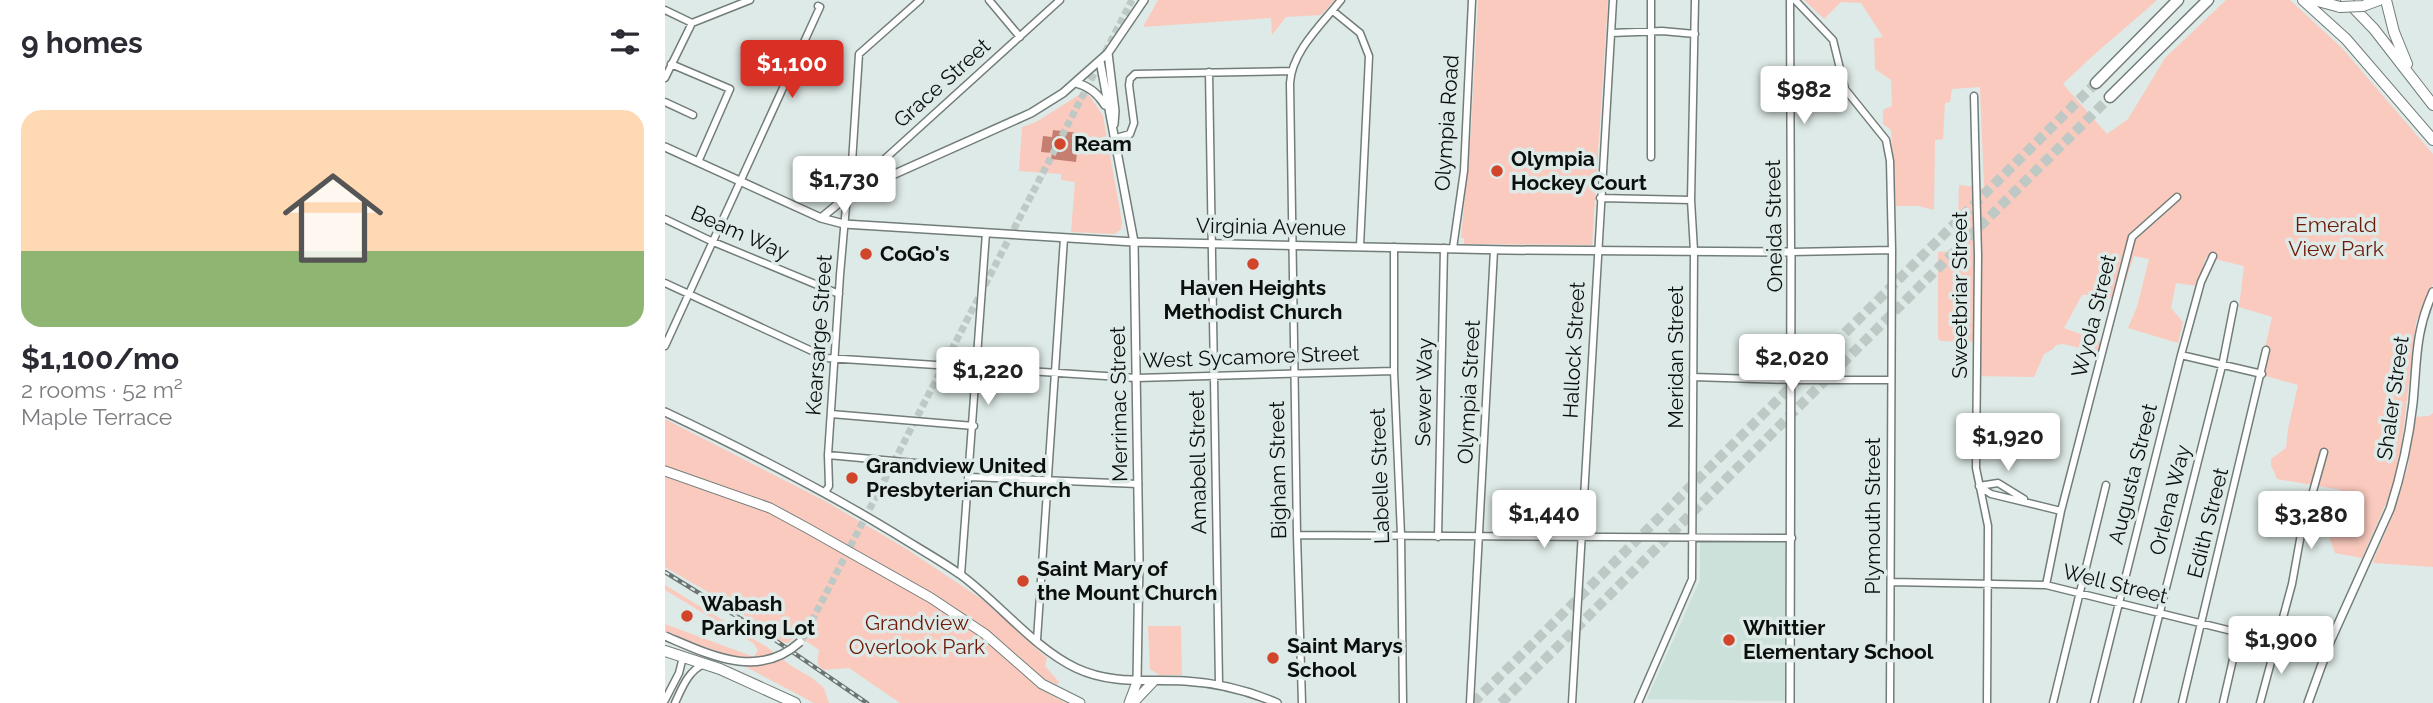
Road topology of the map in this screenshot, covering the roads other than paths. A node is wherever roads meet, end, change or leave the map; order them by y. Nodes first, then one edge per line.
1 (750, 0) edge
2 (920, 0) edge
3 (989, 0) edge
4 (1060, 0) edge
5 (1144, 0) edge
6 (1341, 0) edge
7 (1472, 0) edge
8 (1613, 0) edge
9 (1651, 0) edge
10 (1695, 0) edge
11 (1790, 0) edge
12 (1795, 0) edge
13 (2178, 0) edge
14 (2207, 0) edge
15 (2304, 0) edge
16 (2314, 0) edge
17 (2379, 0) edge
18 (2385, 0) edge
19 (2343, 3) edge
20 (819, 7) dead end
21 (665, 10) edge
22 (1333, 11) junction
23 (692, 23) junction
24 (1651, 31) junction
25 (1611, 33) junction
26 (1695, 34) junction
27 (1020, 37) junction
28 (1108, 52) junction
29 (1100, 61) junction
30 (671, 64) junction
31 (1292, 71) junction
32 (1209, 72) junction
33 (665, 78) edge
34 (1076, 83) junction
35 (2096, 83) tunnel mouth
36 (2416, 83) junction
37 (1975, 96) dead end
38 (2110, 97) tunnel mouth
39 (665, 102) edge
40 (2433, 105) edge
41 (1108, 108) junction
42 (693, 115) dead end
43 (1114, 128) junction
44 (1116, 138) junction
45 (2433, 140) edge
46 (665, 147) edge
47 (1651, 157) dead end
48 (698, 162) junction
49 (740, 181) junction
50 (850, 194) junction
51 (2177, 197) dead end
52 (1600, 198) junction
53 (1691, 200) junction
54 (821, 218) junction
55 (665, 219) edge
56 (845, 224) junction
57 (986, 233) junction
58 (1063, 238) junction
59 (711, 241) junction
60 (1134, 242) junction
61 (1213, 244) junction
62 (1293, 246) junction
63 (1360, 246) junction
64 (1394, 247) junction
65 (1449, 248) junction
66 (1494, 250) junction
67 (1892, 250) junction
68 (1597, 251) junction
69 (1694, 251) junction
70 (1791, 252) junction
71 (2213, 256) dead end
72 (665, 283) edge
73 (2433, 292) edge
74 (688, 293) junction
75 (839, 294) junction
76 (2234, 305) dead end
77 (665, 346) edge
78 (2266, 350) dead end
79 (2181, 355) junction
80 (835, 359) junction
81 (2222, 366) junction
82 (977, 369) junction
83 (1394, 371) junction
84 (1054, 373) junction
85 (1294, 373) junction
86 (1215, 374) junction
87 (2262, 374) junction
88 (1693, 377) junction
89 (1136, 378) junction
90 (1792, 380) junction
91 (1891, 380) junction
92 (665, 412) edge
93 (831, 414) junction
94 (974, 426) junction
95 (2324, 452) dead end
96 (828, 455) junction
97 (970, 468) junction
98 (665, 471) edge
99 (969, 477) junction
100 (1048, 481) junction
101 (1138, 484) junction
102 (2106, 485) dead end
103 (1979, 486) junction
104 (825, 492) junction
105 (2030, 502) junction
106 (2061, 510) junction
107 (1297, 536) junction
108 (1401, 536) junction
109 (1581, 536) junction
110 (1438, 537) junction
111 (1480, 537) junction
112 (1692, 538) junction
113 (1792, 538) junction
114 (961, 575) junction
115 (1891, 582) junction
116 (1988, 584) junction
117 (2046, 585) junction
118 (2080, 593) junction
119 (2119, 603) junction
120 (2160, 612) junction
121 (2202, 623) junction
122 (2239, 633) junction
123 (665, 636) edge
124 (1037, 640) junction
125 (801, 641) tunnel mouth
126 (2275, 643) junction
127 (665, 651) edge
128 (2325, 654) junction
129 (683, 657) junction
130 (704, 664) junction
131 (1137, 682) junction
132 (1153, 682) junction
133 (1219, 684) junction
134 (666, 698) edge
135 (676, 701) edge
136 (795, 703) edge
137 (1080, 703) edge
138 (1131, 703) edge
139 (1277, 703) edge
140 (1302, 703) edge
141 (1403, 703) edge
142 (1470, 703) edge
143 (1572, 703) edge
144 (1638, 703) edge
145 (1790, 703) edge
146 (1889, 703) edge
147 (1987, 703) edge
148 (2053, 703) edge
149 (2094, 703) edge
150 (2137, 703) edge
151 (2182, 703) edge
152 (2223, 703) edge
153 (2260, 703) edge
154 (2308, 703) edge

1 - 23 street
2 - 50 street, Kearsarge Street
3 - 27 street
4 - 27 street, Grace Street
5 - 28 street
6 - 22 street, Bigham Street
7 - 65 street, Olympia Road
8 - 25 street, Hallock Street
9 - 24 street
10 - 26 street, Meridan Street
11 - 70 street, Oneida Street
12 - 67 street, Plymouth Street
13 - 35 highway
14 - 38 highway
15 - 45 main road
16 - 19 main road
17 - 19 main road, bridge
18 - 36 main road
19 - 36 main road
20 - 49 street
21 - 23 street
22 - 31 street, Bigham Street
22 - 63 street
23 - 30 street
24 - 25 street
24 - 26 street
24 - 47 street
25 - 52 street, Hallock Street
26 - 53 street, Meridan Street
27 - 50 street, Grace Street
28 - 29 street
28 - 43 street, Merrimac Street
29 - 34 street
29 - 41 street, Merrimac Street
30 - 33 street
30 - 48 street
31 - 32 street
31 - 62 street, Bigham Street
32 - 44 street
32 - 61 street, Amabell Street
34 - 41 street
34 - 50 street
36 - 40 main road
37 - 103 street, Sweetbriar Street
39 - 42 street
41 - 43 street, Merrimac Street
43 - 44 street, Merrimac Street
44 - 60 street, Merrimac Street
46 - 48 street, Virginia Avenue
48 - 49 street, Virginia Avenue
49 - 54 street, Virginia Avenue
49 - 59 street
50 - 54 street
50 - 56 street, Kearsarge Street
51 - 106 street, Wyola Street
52 - 53 street
52 - 68 street, Hallock Street
53 - 69 street, Meridan Street
54 - 56 street, Virginia Avenue
55 - 59 street, Beam Way
56 - 57 street, Virginia Avenue
56 - 75 street, Kearsarge Street
57 - 58 street, Virginia Avenue
57 - 82 street
58 - 60 street, Virginia Avenue
58 - 84 street
59 - 74 street
59 - 75 street, Beam Way
60 - 61 street, Virginia Avenue
60 - 89 street, Merrimac Street
61 - 62 street, Virginia Avenue
61 - 86 street, Amabell Street
62 - 63 street, Virginia Avenue
62 - 85 street, Bigham Street
63 - 64 street, Virginia Avenue
64 - 65 street, Virginia Avenue
64 - 83 street, Labelle Street
65 - 66 street, Virginia Avenue
65 - 110 street, Sewer Way
66 - 68 street, Virginia Avenue
66 - 111 street, Olympia Street
67 - 70 street, Virginia Avenue
67 - 91 street, Plymouth Street
68 - 69 street, Virginia Avenue
68 - 109 street, Hallock Street
69 - 70 street, Virginia Avenue
69 - 88 street, Meridan Street
70 - 90 street, Oneida Street
71 - 79 street, Augusta Street
72 - 74 street, West Sycamore Street
73 - 128 street, Shaler Street
74 - 77 street
74 - 80 street, West Sycamore Street
75 - 80 street, Kearsarge Street
76 - 81 street, Orlena Way
78 - 87 street, Edith Street
79 - 81 street
79 - 119 street, Augusta Street
80 - 82 street, West Sycamore Street
80 - 93 street, Kearsarge Street
81 - 87 street
81 - 120 street, Orlena Way
82 - 84 street, West Sycamore Street
82 - 94 street
83 - 85 street, West Sycamore Street
83 - 108 street, Labelle Street
84 - 89 street, West Sycamore Street
84 - 100 street
85 - 86 street, West Sycamore Street
85 - 107 street, Bigham Street
86 - 89 street, West Sycamore Street
86 - 133 street, Amabell Street
87 - 121 street, Edith Street
88 - 90 street
88 - 112 street, Meridan Street
89 - 101 street, Merrimac Street
90 - 91 street
90 - 113 street, Oneida Street
91 - 115 street, Plymouth Street
92 - 104 street
93 - 94 street
93 - 96 street, Kearsarge Street
94 - 97 street
95 - 126 street
96 - 97 street
96 - 104 street, Kearsarge Street
97 - 99 street
98 - 137 main road
99 - 100 street
99 - 114 street
100 - 101 street
100 - 124 street
101 - 131 street, Merrimac Street
102 - 118 street
103 - 105 street
103 - 105 street
103 - 116 street, Sweetbriar Street
104 - 114 street
105 - 106 street
106 - 117 street, Wyola Street
107 - 108 street
107 - 140 street, Bigham Street
108 - 110 street
108 - 141 street, Labelle Street
109 - 111 street
109 - 112 street
109 - 143 street, Hallock Street
110 - 111 street
111 - 142 street, Olympia Street
112 - 113 street
112 - 144 street, Meridan Street
113 - 145 street, Oneida Street
114 - 124 street
115 - 116 street, Well Street
115 - 146 street, Plymouth Street
116 - 117 street, Well Street
116 - 147 street, Sweetbriar Street
117 - 118 street, Well Street
118 - 119 street, Well Street
118 - 148 street
119 - 120 street, Well Street
119 - 149 street, Augusta Street
120 - 121 street, Well Street
120 - 150 street, Orlena Way
121 - 122 street, Well Street
121 - 151 street, Edith Street
122 - 126 street, Well Street
122 - 152 street
123 - 125 street, bridge
124 - 131 street
126 - 128 street, Well Street
126 - 153 street
127 - 129 main road
128 - 154 street, Shaler Street
129 - 130 main road
129 - 134 street
130 - 135 street
130 - 136 main road
131 - 132 street
131 - 138 main road
132 - 133 street
132 - 138 main road
133 - 139 street
134 - 135 street

